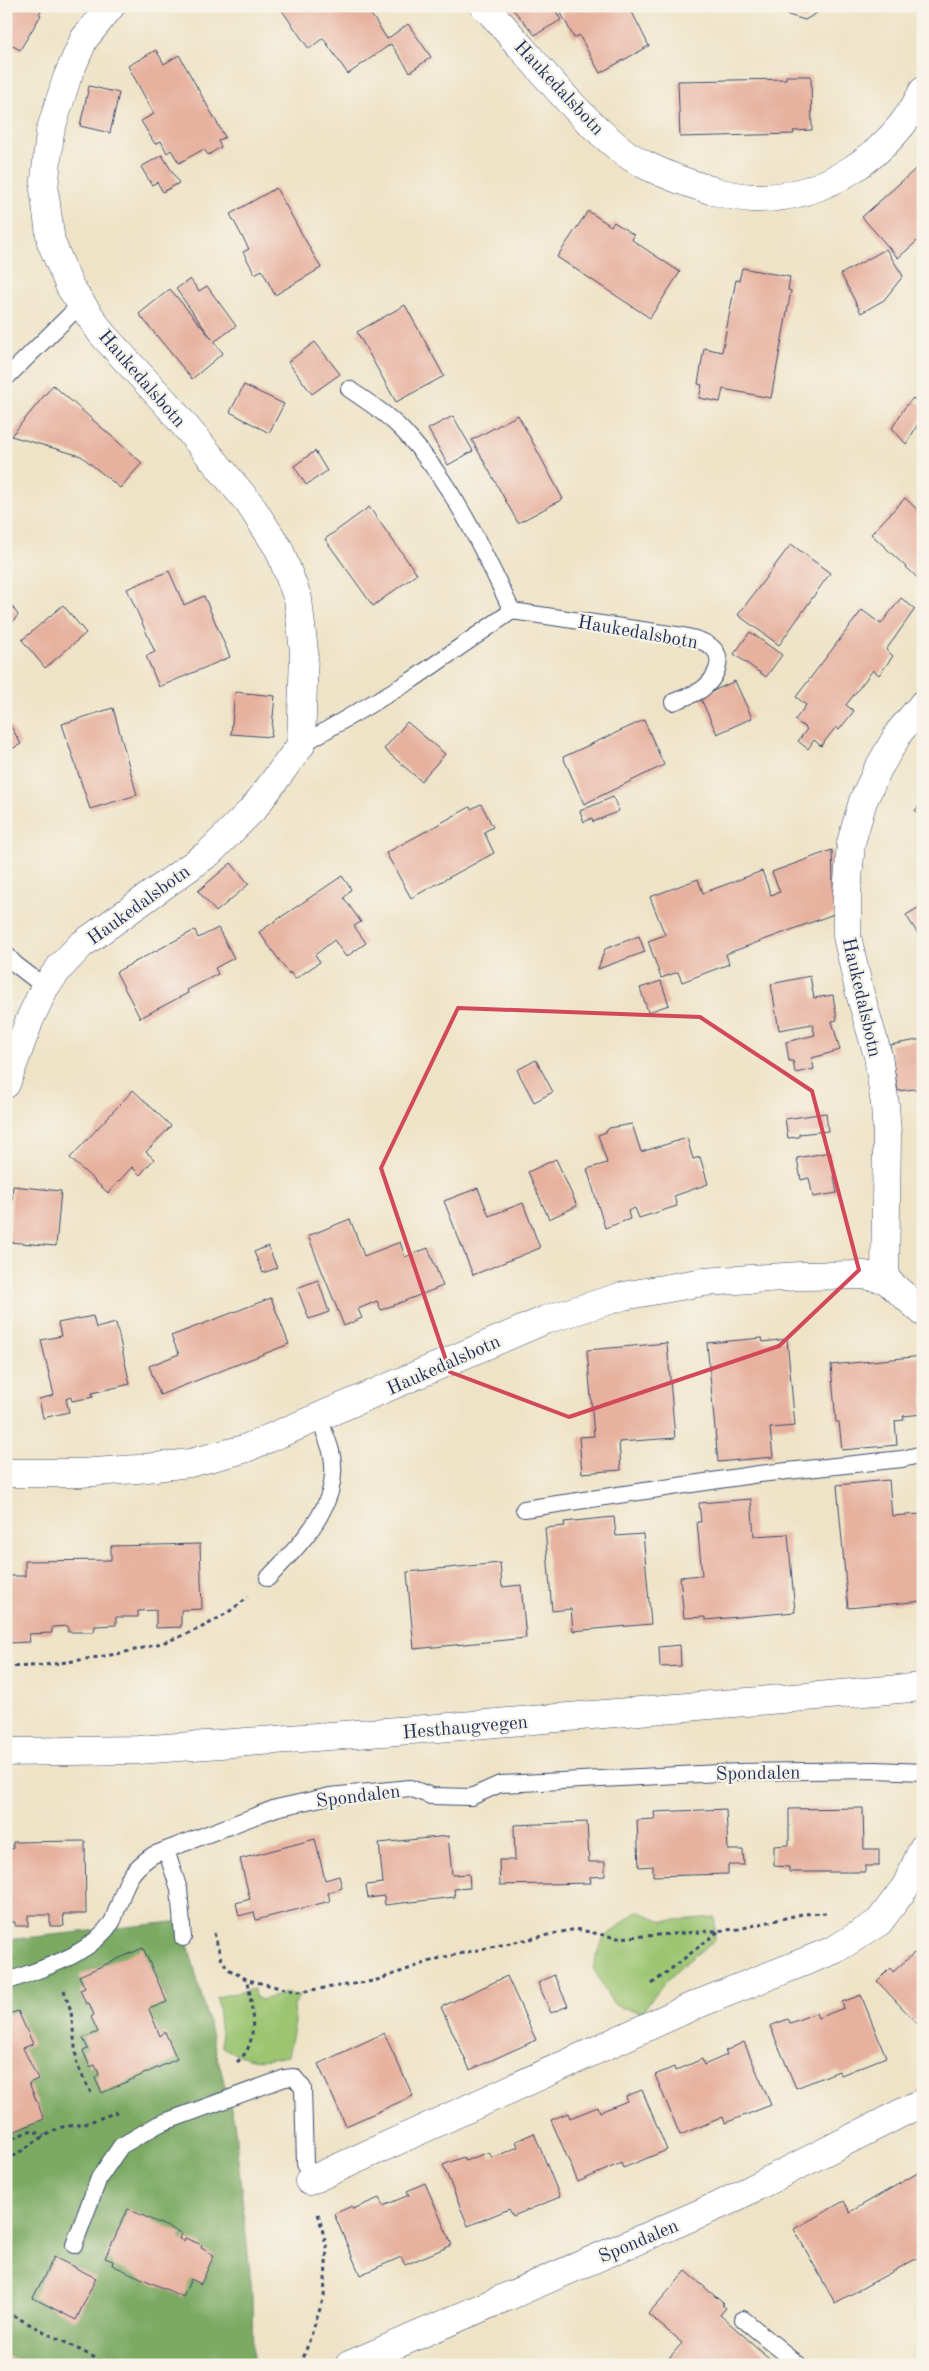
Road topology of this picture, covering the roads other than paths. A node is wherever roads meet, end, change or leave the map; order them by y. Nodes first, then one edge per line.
1 (111, 6) edge
2 (484, 6) edge
3 (923, 91) edge
4 (81, 304) junction
5 (6, 378) edge
6 (349, 389) dead end
7 (512, 611) junction
8 (673, 702) dead end
9 (923, 704) edge
10 (301, 744) junction
11 (6, 954) edge
12 (45, 987) junction
13 (6, 1084) edge
14 (885, 1278) junction
15 (923, 1312) edge
16 (319, 1418) junction
17 (923, 1454) edge
18 (6, 1473) edge
19 (524, 1510) dead end
20 (268, 1578) road end
21 (923, 1687) edge
22 (6, 1752) edge
23 (923, 1772) edge
24 (923, 1848) edge
25 (166, 1850) junction
26 (183, 1938) dead end
27 (6, 1982) edge
28 (923, 2102) edge
29 (309, 2181) joint
30 (74, 2244) dead end
31 (743, 2319) dead end
32 (349, 2365) edge
33 (799, 2365) edge

1 - 4 street, Haukedalsbotn
2 - 3 street, Haukedalsbotn
4 - 5 lane
4 - 10 street, Haukedalsbotn
6 - 7 lane
7 - 8 lane, Haukedalsbotn
7 - 10 lane, Haukedalsbotn
9 - 14 street, Haukedalsbotn
10 - 12 street, Haukedalsbotn
11 - 12 lane
12 - 13 street, Haukedalsbotn
14 - 15 street
14 - 16 street, Haukedalsbotn
16 - 18 street, Haukedalsbotn
16 - 20 lane
17 - 19 lane
21 - 22 street, Hesthaugvegen
23 - 25 lane, Spondalen
24 - 29 street
25 - 26 lane
25 - 27 lane, Spondalen
28 - 32 street, Spondalen
29 - 30 lane
31 - 33 lane

